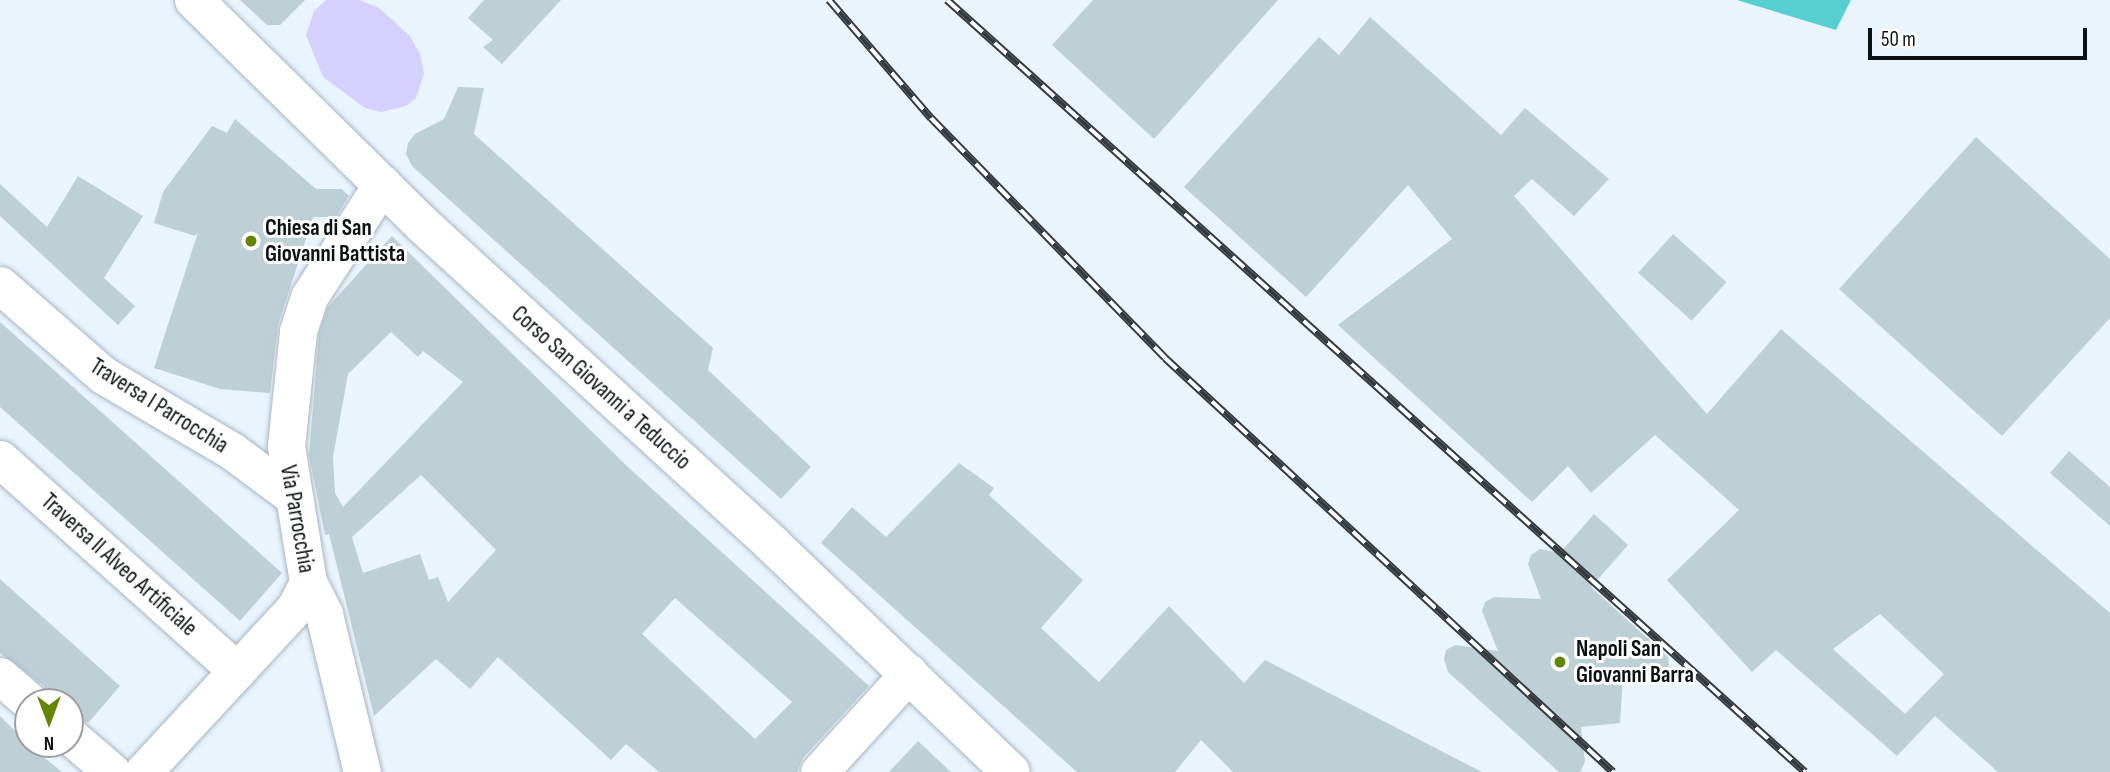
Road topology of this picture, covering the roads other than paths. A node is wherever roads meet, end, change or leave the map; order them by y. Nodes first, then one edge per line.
1 (194, 0) edge
2 (382, 184) junction
3 (0, 285) edge
4 (0, 459) edge
5 (290, 494) junction
6 (309, 582) junction
7 (237, 671) junction
8 (909, 673) junction
9 (0, 676) edge
10 (14, 688) edge
11 (84, 748) edge
12 (112, 772) edge
13 (143, 772) edge
14 (362, 772) edge
15 (819, 772) edge
16 (1012, 772) edge

1 - 2 main road, Corso San Giovanni a Teduccio
2 - 5 street, Via Parrocchia
2 - 8 main road, Corso San Giovanni a Teduccio
3 - 5 street, Traversa I Parrocchia
4 - 7 street, Traversa II Alveo Artificiale
5 - 6 street, Via Parrocchia
6 - 7 street, Via Parrocchia
6 - 14 street
7 - 13 street, Via Parrocchia
8 - 15 street
8 - 16 main road, Corso San Giovanni a Teduccio
9 - 10 street
11 - 12 street

